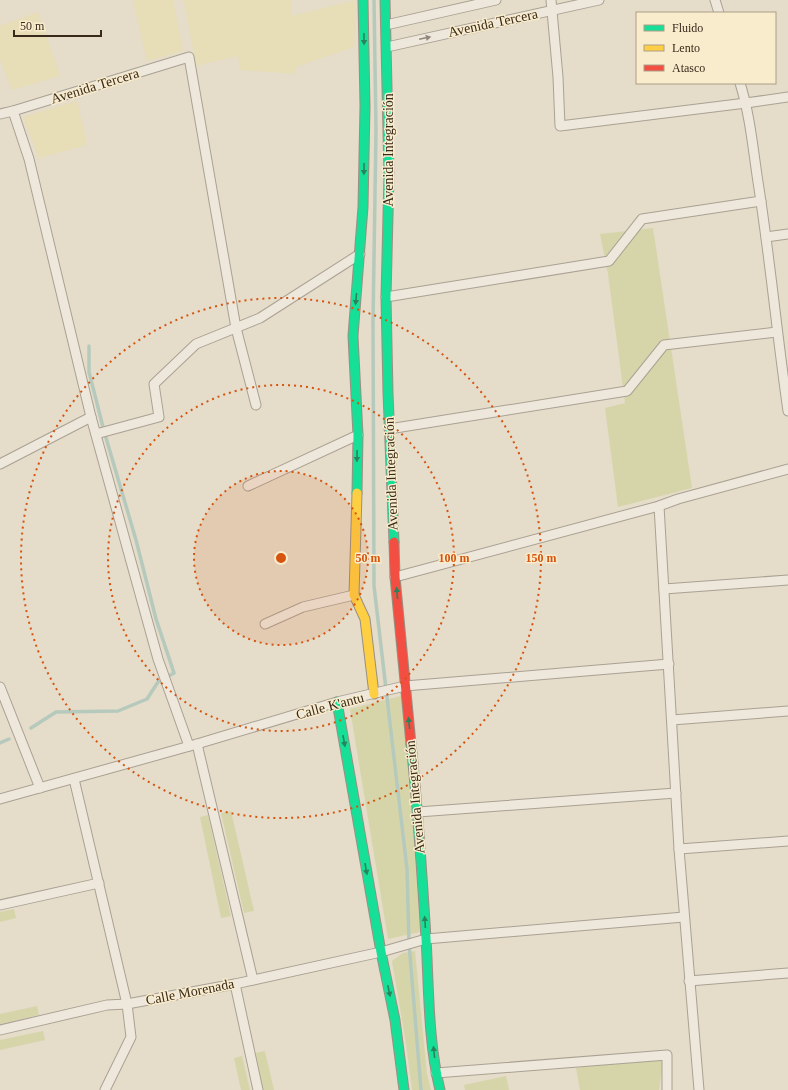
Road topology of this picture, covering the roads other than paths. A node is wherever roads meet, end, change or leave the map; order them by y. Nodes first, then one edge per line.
1 (363, 0) edge
2 (385, 0) edge
3 (496, 0) edge
4 (551, 0) edge
5 (599, 0) edge
6 (715, 0) edge
7 (552, 10) junction
8 (719, 12) edge
9 (386, 25) junction
10 (387, 47) junction
11 (740, 84) edge
12 (788, 97) edge
13 (746, 103) junction
14 (13, 111) junction
15 (0, 114) edge
16 (761, 201) junction
17 (788, 234) edge
18 (766, 237) junction
19 (360, 254) junction
20 (386, 297) junction
21 (236, 328) junction
22 (777, 332) junction
23 (256, 405) dead end
24 (788, 411) edge
25 (91, 418) junction
26 (389, 429) junction
27 (96, 434) junction
28 (358, 435) junction
29 (0, 464) edge
30 (788, 469) edge
31 (248, 486) dead end
32 (659, 506) junction
33 (395, 577) junction
34 (788, 580) edge
35 (664, 589) junction
36 (354, 595) junction
37 (265, 624) dead end
38 (669, 664) junction
39 (405, 686) junction
40 (0, 688) edge
41 (378, 693) junction
42 (338, 702) junction
43 (788, 711) edge
44 (672, 720) junction
45 (193, 745) junction
46 (74, 779) junction
47 (40, 788) junction
48 (676, 793) junction
49 (0, 799) edge
50 (418, 812) junction
51 (788, 841) edge
52 (679, 849) junction
53 (99, 883) junction
54 (0, 905) edge
55 (684, 917) junction
56 (426, 939) junction
57 (381, 952) junction
58 (788, 974) edge
59 (253, 980) junction
60 (689, 981) junction
61 (235, 984) junction
62 (127, 1004) junction
63 (0, 1030) edge
64 (436, 1073) junction
65 (105, 1090) edge
66 (258, 1090) edge
67 (404, 1090) edge
68 (440, 1090) edge
69 (667, 1090) edge
70 (699, 1090) edge

1 -> 19 street, Avenida Integración
2 - 9 street, Avenida Integración
3 - 9 street, Avenida Tercera
4 - 7 street
5 - 7 street, Avenida Tercera
6 - 8 street
10 -> 7 street, Avenida Tercera
7 - 13 street
9 - 10 street, Avenida Integración
10 - 20 street, Avenida Integración
11 - 13 street
12 - 13 street
13 - 16 street
14 - 15 street, Avenida Tercera
14 - 21 street, Avenida Tercera
14 - 25 street
16 - 18 street
16 - 20 street
17 - 18 street
18 - 22 street
19 - 21 street
19 -> 28 street, Avenida Integración
20 - 26 street, Avenida Integración
21 - 23 street
21 - 27 street
22 - 24 street
22 - 26 street
25 - 27 street
25 - 29 street
26 - 33 street, Avenida Integración
27 - 45 street
28 - 31 street
28 -> 36 street, Avenida Integración
30 - 32 street
32 - 33 street
32 - 35 street
39 -> 33 street, Avenida Integración
34 - 35 street
35 - 38 street
36 - 37 street
36 - 41 street, Avenida Integración
38 - 39 street, Calle K'antu
38 - 44 street
39 - 41 street, Calle K'antu
50 -> 39 street, Avenida Integración
40 - 47 street
41 - 42 street, Calle K'antu
42 - 45 street, Calle K'antu
42 -> 57 street
43 - 44 street
44 - 48 street
45 - 46 street, Calle K'antu
45 - 59 street
46 - 47 street, Calle K'antu
46 - 53 street
47 - 49 street, Calle K'antu
48 - 50 street
48 - 52 street
56 -> 50 street, Avenida Integración
51 - 52 street
52 - 55 street
53 - 54 street
53 - 62 street
55 - 56 street, Calle Morenada
55 - 60 street
56 - 57 street, Calle Morenada
64 -> 56 street, Avenida Integración
57 - 59 street, Calle Morenada
57 -> 67 street
58 - 60 street
59 - 61 street, Calle Morenada
60 - 70 street
61 - 62 street, Calle Morenada
61 - 66 street
62 - 63 street, Calle Morenada
62 - 65 street
64 - 68 street, Avenida Integración
64 - 69 street

